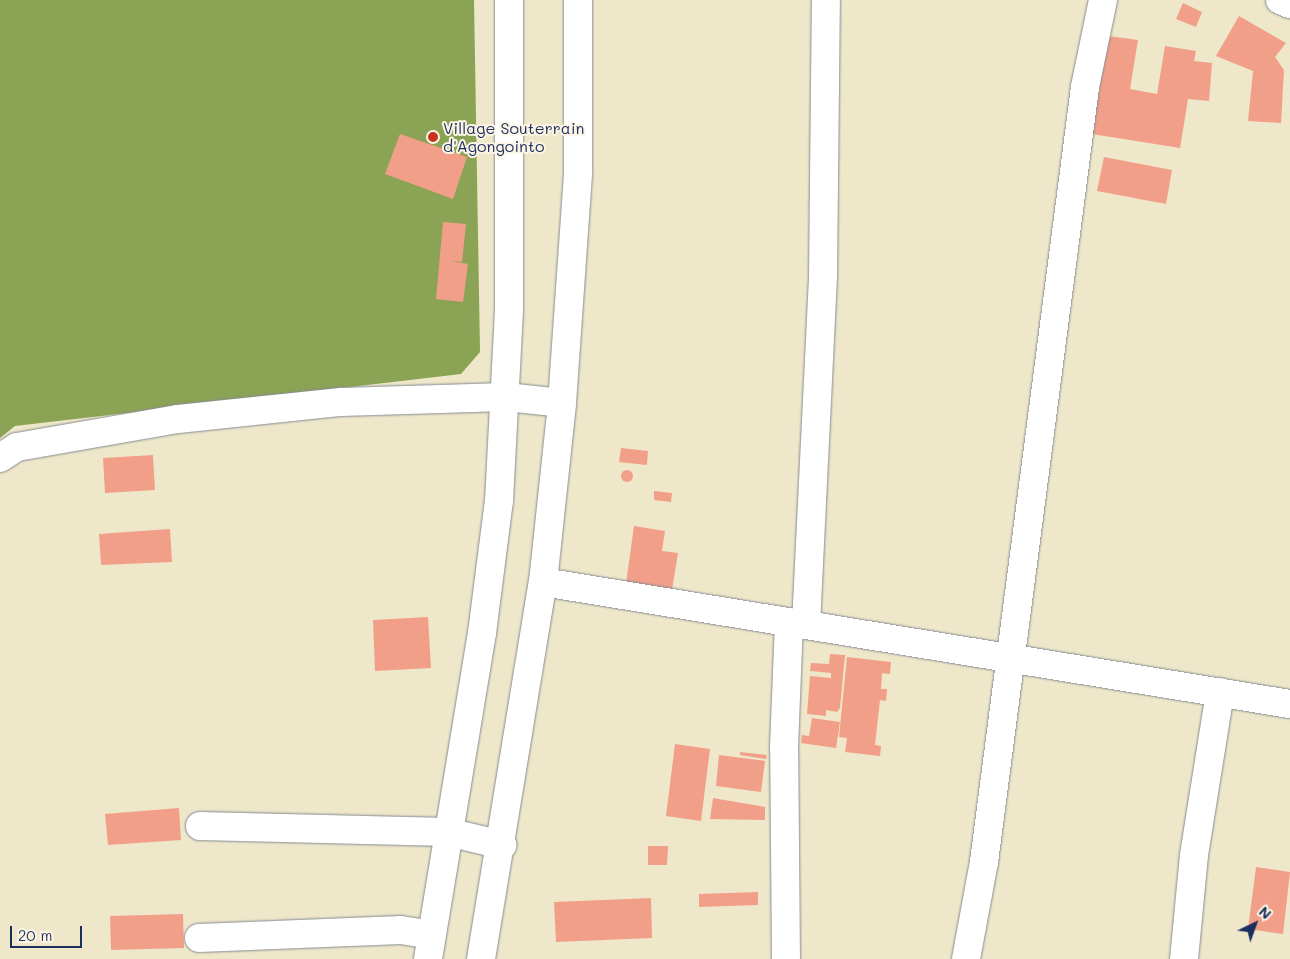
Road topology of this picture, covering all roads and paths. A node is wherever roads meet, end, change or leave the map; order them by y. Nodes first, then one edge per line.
1 (509, 0) edge
2 (578, 0) edge
3 (826, 0) edge
4 (1103, 0) edge
5 (1280, 0) edge
6 (1290, 4) edge
7 (506, 397) junction
8 (562, 403) junction
9 (0, 458) edge
10 (543, 582) junction
11 (798, 623) junction
12 (1009, 656) junction
13 (1220, 692) junction
14 (1290, 704) edge
15 (200, 826) dead end
16 (448, 832) junction
17 (502, 845) junction
18 (199, 938) dead end
19 (430, 947) edge
20 (481, 959) edge
21 (786, 959) edge
22 (966, 959) edge
23 (1184, 959) edge

1 - 7 street
2 - 8 street
3 - 11 street
4 - 12 street
5 - 6 street
7 - 8 street
7 - 9 street
7 - 16 street
8 - 10 street
10 - 11 street
10 - 17 street
11 - 12 street
11 - 21 street
12 - 13 street
12 - 22 street
13 - 14 street
13 - 23 street
15 - 16 street
16 - 17 street
16 - 19 street
17 - 20 street
18 - 19 street

